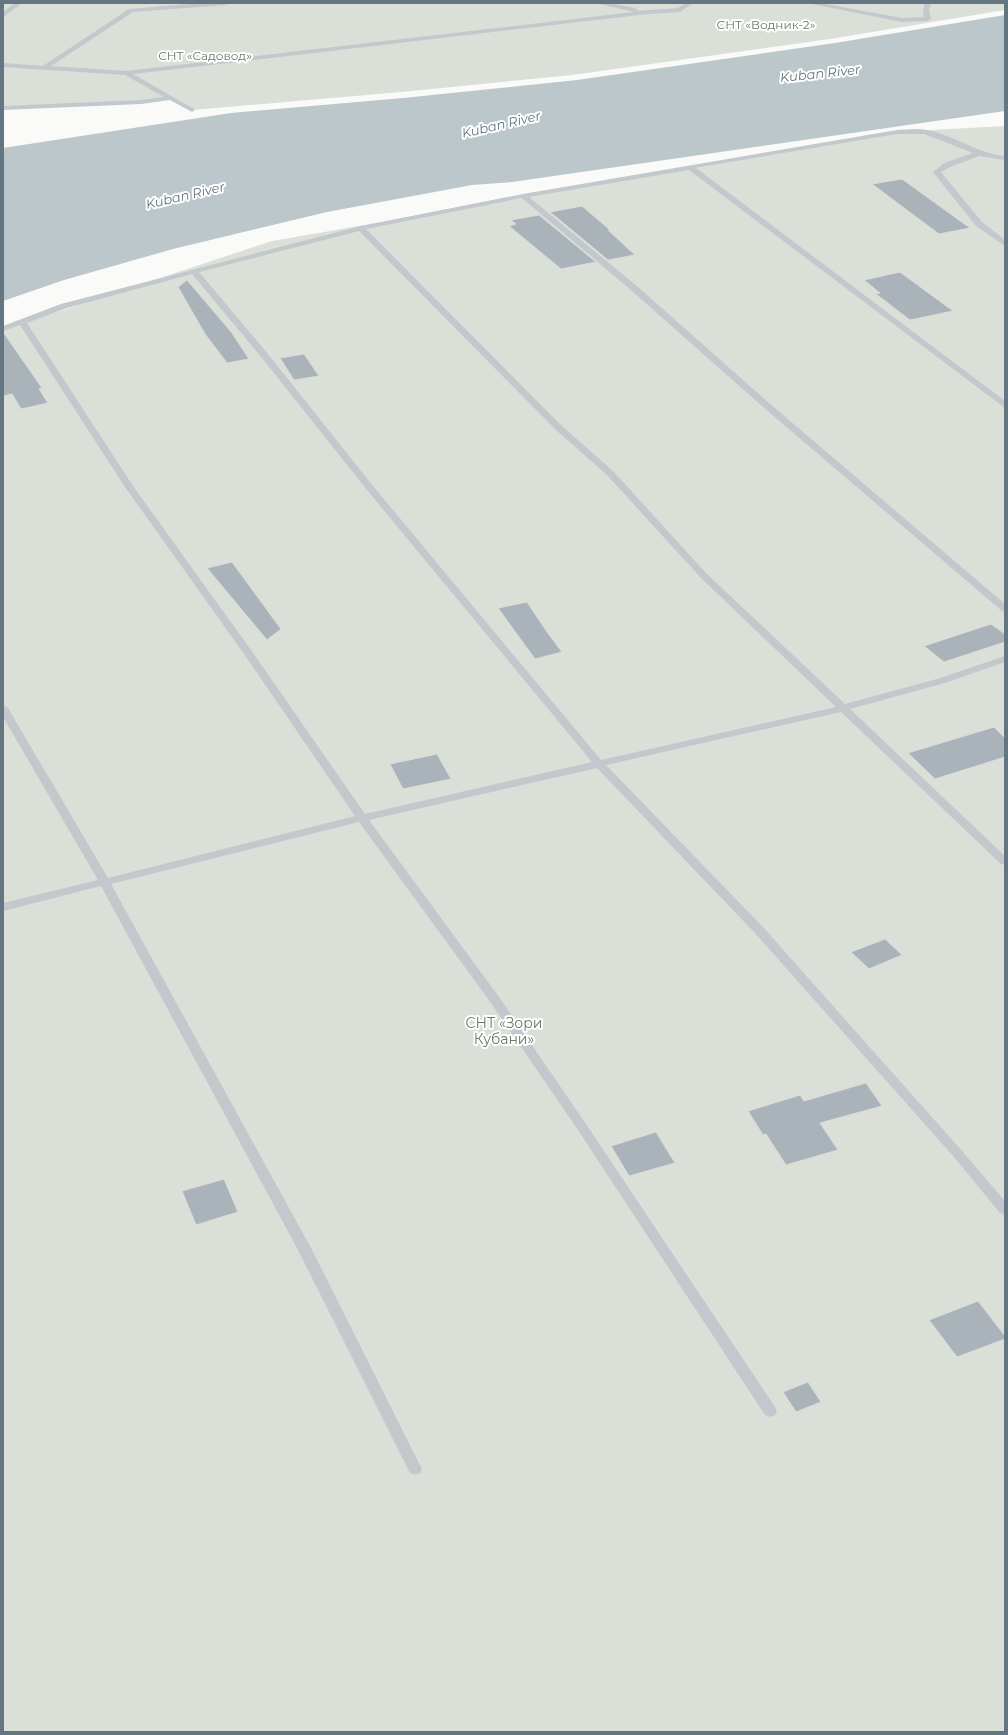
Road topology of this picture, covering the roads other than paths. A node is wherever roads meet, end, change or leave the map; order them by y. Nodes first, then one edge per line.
1 (19, 3) edge
2 (226, 3) edge
3 (599, 3) edge
4 (690, 3) edge
5 (810, 3) edge
6 (928, 3) edge
7 (648, 12) junction
8 (3, 15) edge
9 (3, 65) edge
10 (45, 67) junction
11 (126, 72) junction
12 (171, 98) junction
13 (3, 108) edge
14 (192, 110) dead end
15 (977, 154) junction
16 (1005, 158) edge
17 (690, 167) junction
18 (523, 196) junction
19 (361, 228) junction
20 (1005, 244) edge
21 (194, 271) junction
22 (22, 322) junction
23 (3, 329) edge
24 (1005, 405) edge
25 (1005, 609) edge
26 (1005, 659) edge
27 (3, 708) edge
28 (843, 708) junction
29 (598, 763) junction
30 (362, 818) junction
31 (1005, 862) edge
32 (104, 881) junction
33 (3, 907) edge
34 (1005, 1210) edge
35 (770, 1411) dead end
36 (415, 1469) dead end

1 - 8 lane
2 - 10 lane
3 - 7 lane
4 - 7 lane
5 - 6 lane
7 - 11 lane
9 - 10 lane
10 - 11 lane
11 - 12 lane
12 - 13 lane
12 - 14 lane
15 - 16 lane
15 - 17 lane
15 - 20 lane
17 - 18 lane
17 - 24 lane
18 - 19 lane
18 - 25 lane
19 - 21 lane
19 - 28 lane
21 - 22 lane
21 - 29 lane
22 - 23 lane
22 - 30 lane
26 - 28 lane
27 - 32 lane
28 - 29 lane
28 - 31 lane
29 - 30 lane
29 - 34 lane
30 - 32 lane
30 - 35 lane
32 - 33 lane
32 - 36 lane

